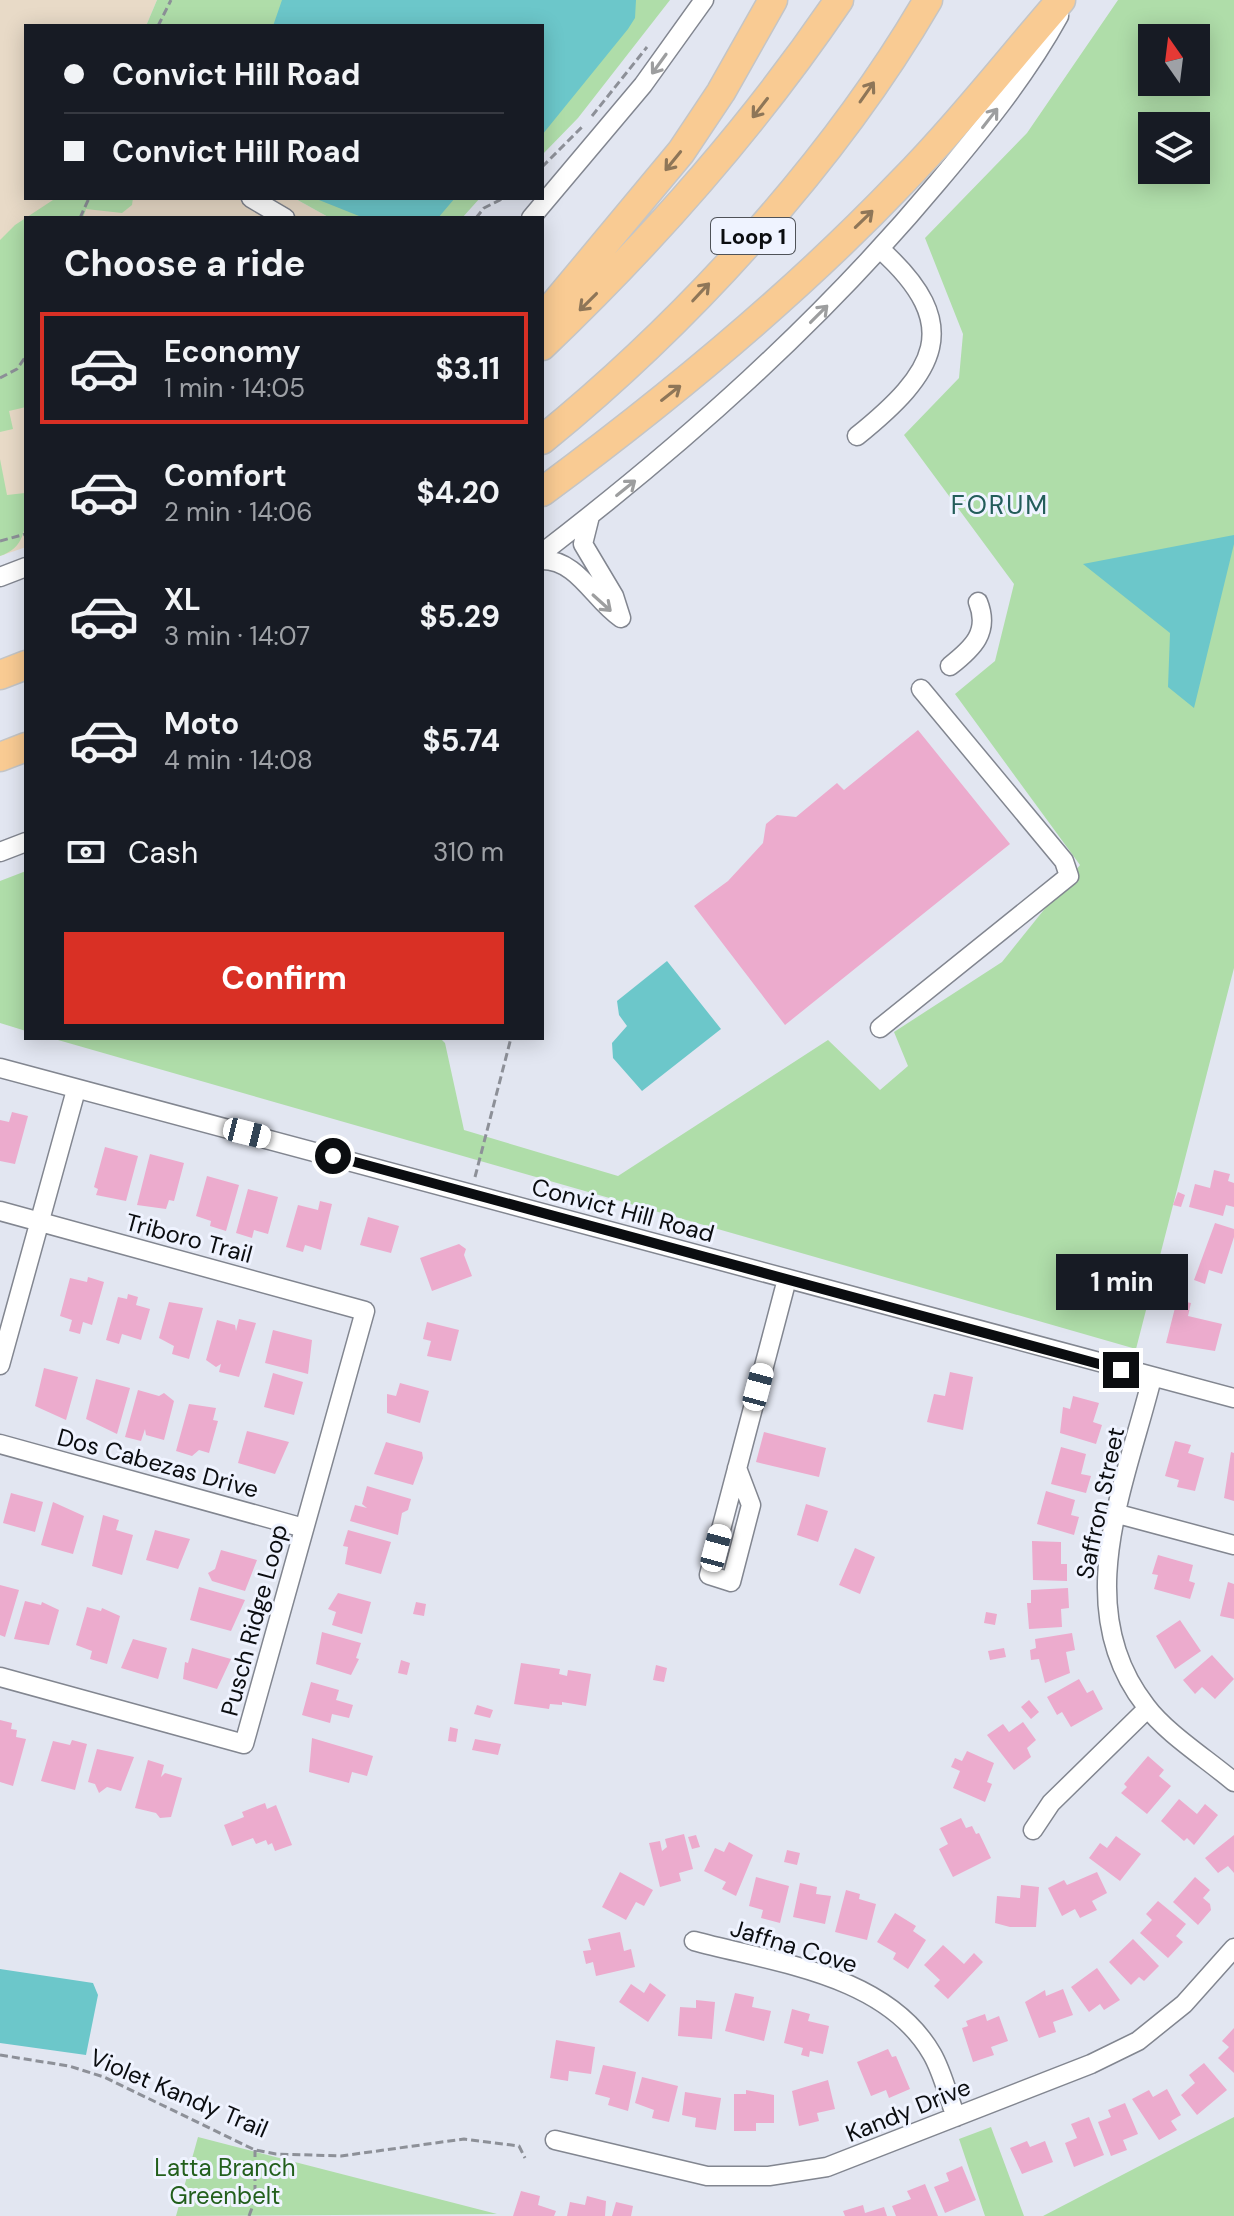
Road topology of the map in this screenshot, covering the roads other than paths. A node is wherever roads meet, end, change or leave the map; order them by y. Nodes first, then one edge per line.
1 (704, 0) edge
2 (773, 0) edge
3 (839, 0) edge
4 (928, 0) edge
5 (1061, 0) edge
6 (1068, 0) edge
7 (254, 200) edge
8 (282, 216) edge
9 (533, 216) edge
10 (880, 249) junction
11 (544, 317) edge
12 (544, 344) edge
13 (857, 436) dead end
14 (544, 438) edge
15 (544, 490) edge
16 (590, 516) junction
17 (544, 551) edge
18 (544, 560) edge
19 (24, 568) edge
20 (0, 577) edge
21 (978, 602) dead end
22 (24, 666) edge
23 (950, 666) dead end
24 (0, 675) edge
25 (921, 689) dead end
26 (24, 748) edge
27 (0, 757) edge
28 (24, 843) edge
29 (0, 852) edge
30 (880, 1028) dead end
31 (0, 1068) edge
32 (76, 1090) junction
33 (0, 1211) edge
34 (40, 1222) junction
35 (787, 1279) junction
36 (365, 1311) joint
37 (0, 1365) edge
38 (1152, 1378) junction
39 (1234, 1398) edge
40 (0, 1444) edge
41 (737, 1468) junction
42 (1118, 1514) junction
43 (304, 1528) junction
44 (1234, 1545) edge
45 (0, 1677) edge
46 (1147, 1709) junction
47 (1234, 1782) edge
48 (1033, 1830) dead end
49 (694, 1941) dead end
50 (1234, 1948) edge
51 (956, 2117) junction
52 (555, 2140) dead end

1 -> 9 street
2 -> 11 highway
3 -> 12 highway, Loop 1
14 -> 4 highway, Loop 1
15 -> 5 highway
10 -> 6 street
7 - 8 street
10 - 13 street
16 -> 10 street
16 - 17 street
18 -> 16 street
19 - 20 street
21 - 23 street
22 - 24 highway
25 - 30 street
26 - 27 highway
28 - 29 street
31 - 32 street, Convict Hill Road
32 - 34 street
32 - 35 street, Convict Hill Road
33 - 34 street, Triboro Trail
34 - 36 street, Triboro Trail
34 - 37 street
35 - 38 street, Convict Hill Road
35 - 41 street
36 - 43 street, Pusch Ridge Loop
38 - 39 street, Convict Hill Road
38 - 42 street, Saffron Street
40 - 43 street, Dos Cabezas Drive
41 - 41 street
42 - 44 street
42 - 46 street, Saffron Street
43 - 45 street, Pusch Ridge Loop
46 - 47 street, Saffron Street
46 - 48 street
49 - 51 street, Jaffna Cove
50 - 51 street, Kandy Drive
51 - 52 street, Kandy Drive

